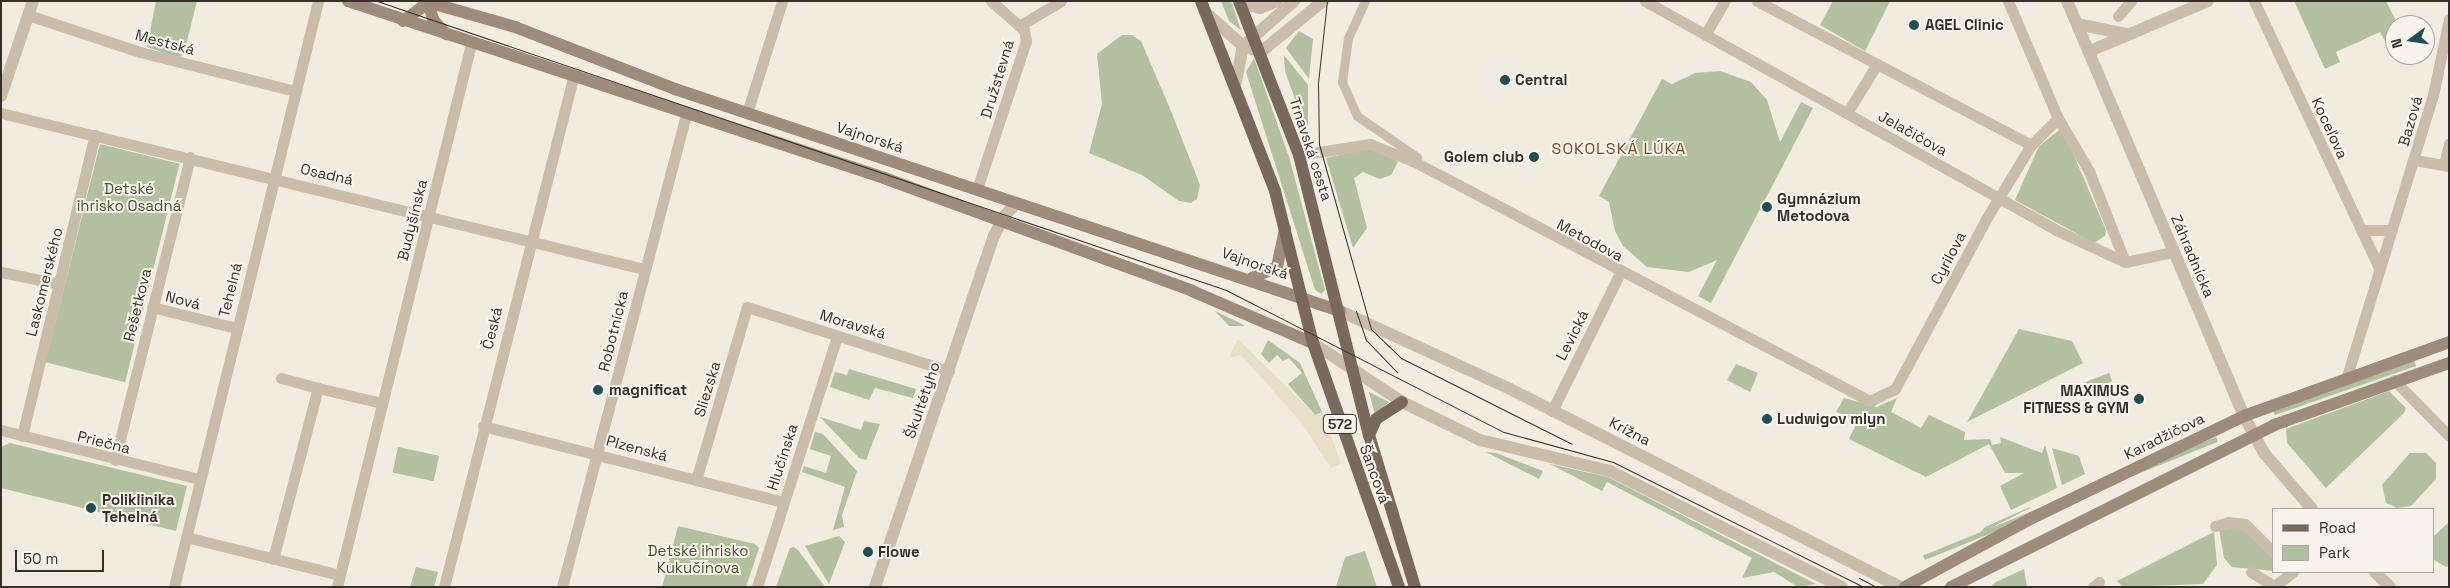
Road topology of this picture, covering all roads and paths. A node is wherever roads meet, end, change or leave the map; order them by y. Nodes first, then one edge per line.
1 (33, 1) edge
2 (318, 1) edge
3 (348, 1) edge
4 (782, 1) edge
5 (991, 1) edge
6 (1061, 1) edge
7 (1277, 1) edge
8 (1294, 1) edge
9 (1323, 1) edge
10 (1364, 1) edge
11 (1645, 1) edge
12 (1725, 1) edge
13 (1757, 1) edge
14 (2067, 1) edge
15 (2131, 1) edge
16 (2208, 1) edge
17 (2254, 1) edge
18 (427, 2) edge
19 (1239, 2) edge
20 (2006, 3) edge
21 (1202, 6) edge
22 (28, 16) junction
23 (2118, 16) dead end
24 (2449, 19) edge
25 (403, 21) junction
26 (2077, 24) junction
27 (1019, 26) junction
28 (1253, 33) junction
29 (2128, 34) junction
30 (1705, 35) junction
31 (455, 39) junction
32 (471, 44) junction
33 (1243, 46) junction
34 (2090, 51) junction
35 (1261, 52) junction
36 (1876, 64) junction
37 (573, 78) junction
38 (1236, 82) junction
39 (295, 91) junction
40 (1, 96) edge
41 (686, 112) junction
42 (747, 112) junction
43 (1, 113) edge
44 (1847, 113) junction
45 (2058, 118) junction
46 (95, 135) junction
47 (2449, 144) edge
48 (2031, 145) junction
49 (1299, 155) junction
50 (190, 157) junction
51 (1417, 157) dead end
52 (2415, 160) junction
53 (2446, 166) edge
54 (274, 176) junction
55 (977, 189) junction
56 (2000, 199) junction
57 (1017, 203) junction
58 (429, 214) junction
59 (999, 223) junction
60 (1285, 227) junction
61 (2361, 230) junction
62 (2392, 230) junction
63 (530, 240) junction
64 (2173, 252) junction
65 (2125, 262) junction
66 (2379, 268) junction
67 (644, 269) junction
68 (1, 272) edge
69 (1620, 273) junction
70 (1250, 279) junction
71 (59, 284) junction
72 (1304, 297) junction
73 (152, 307) junction
74 (747, 307) joint
75 (1340, 311) junction
76 (236, 328) junction
77 (837, 336) junction
78 (2449, 342) edge
79 (1313, 343) junction
80 (2449, 363) edge
81 (949, 371) junction
82 (1352, 371) junction
83 (2347, 376) junction
84 (281, 378) dead end
85 (2394, 380) junction
86 (318, 388) junction
87 (1860, 399) joint
88 (1402, 402) junction
89 (382, 403) junction
90 (1552, 411) junction
91 (2244, 416) junction
92 (483, 426) junction
93 (1, 430) edge
94 (2254, 434) junction
95 (1369, 435) junction
96 (22, 436) junction
97 (2449, 436) edge
98 (597, 453) junction
99 (114, 460) junction
100 (200, 479) junction
101 (696, 480) junction
102 (784, 502) junction
103 (2311, 508) edge
104 (2215, 526) dead end
105 (186, 537) junction
106 (2272, 551) edge
107 (273, 559) junction
108 (1974, 572) junction
109 (2251, 572) dead end
110 (2291, 573) edge
111 (2375, 573) edge
112 (338, 581) edge
113 (2275, 586) edge
114 (174, 587) edge
115 (444, 587) edge
116 (562, 587) edge
117 (757, 587) edge
118 (875, 587) edge
119 (1399, 587) edge
120 (1415, 587) edge
121 (1842, 587) edge
122 (1903, 587) edge
123 (1951, 587) edge
124 (1971, 587) edge
125 (2390, 587) edge

1 - 22 street
2 - 39 street, Tehelná
3 - 25 main road
4 - 42 street
5 - 27 street
6 - 27 street, Družstevná
7 - 19 street
8 - 28 street
9 - 35 street
10 - 51 street
11 - 30 street, Jelačičova
12 - 30 street
13 - 36 street
14 - 26 street, Záhradnícka
15 - 23 street
16 - 29 street
17 - 61 street, Koceľova
18 - 25 main road
18 - 31 main road
18 - 42 main road, Vajnorská
19 - 28 main road, Trnavská cesta / 572
20 - 45 street
21 - 33 street
21 - 38 main road, 572
22 - 39 street, Mestská
22 - 40 street
24 - 52 street, Bazová
25 - 31 main road
26 - 29 street
26 - 34 street, Záhradnícka
27 - 55 street, Družstevná
28 - 33 street
28 - 35 main road, Trnavská cesta / 572
29 - 34 street
30 - 44 street, Jelačičova
31 - 32 main road
32 - 37 main road
32 - 58 street, Budyšínska
33 - 35 street
33 - 38 street
34 - 64 street, Záhradnícka
35 - 49 main road, Trnavská cesta / 572
36 - 44 street
36 - 48 street
37 - 41 main road
37 - 63 street, Česká
38 - 60 main road, 572
39 - 54 street, Tehelná
41 - 59 main road
41 - 67 street, Robotnícka
42 - 55 main road, Vajnorská
43 - 46 street, Osadná
44 - 56 street, Jelačičova
45 - 48 street, Cyrilova
45 - 65 street
46 - 50 street, Osadná
46 - 71 street, Laskomerského
47 - 53 street
48 - 56 street, Cyrilova
49 - 69 street, Metodova
49 - 75 main road, Trnavská cesta / 572
50 - 54 street, Osadná
50 - 73 street, Rešetkova
52 - 53 street
52 - 62 street, Bazová
54 - 58 street, Osadná
54 - 76 street, Tehelná
55 - 57 main road, Vajnorská
56 - 65 street, Jelačičova
56 - 87 street, Cyrilova
57 - 59 street
57 - 70 main road, Vajnorská
58 - 63 street, Osadná
58 - 89 street, Budyšínska
59 - 79 main road
59 - 81 street, Škultétyho
60 - 70 main road
60 - 72 main road, 572
61 - 62 street
61 - 66 street, Koceľova
62 - 66 street, Bazová
63 - 67 street, Osadná
63 - 92 street, Česká
64 - 65 street
64 - 91 street, Záhradnícka
66 - 83 street, Bazová
67 - 98 street, Robotnícka
68 - 71 street
69 - 87 street, Metodova
69 - 90 street, Levická
70 - 72 main road, Vajnorská
71 - 96 street, Laskomerského
72 - 75 main road, Vajnorská
72 - 79 main road, 572
73 - 76 street, Nová
73 - 99 street, Rešetkova
74 - 77 street, Moravská
74 - 101 street, Sliezska
75 - 82 main road, 572
75 - 90 street, Krížna
76 - 100 street, Tehelná
77 - 81 street, Moravská
77 - 102 street, Hlučínska
78 - 83 main road, Karadžičova
79 - 82 street
79 - 119 main road, Šancová / 572
80 - 85 main road
81 - 118 street, Škultétyho
82 - 88 street
82 - 95 main road, Šancová / 572
83 - 91 main road, Karadžičova
84 - 86 street
85 - 94 main road
85 - 97 street
86 - 89 street
86 - 107 street
88 - 95 main road
88 - 121 street
89 - 112 street, Budyšínska
90 - 122 street, Krížna
91 - 94 street, Záhradnícka
91 - 122 main road, Karadžičova
92 - 98 street, Plzenská
92 - 115 street, Česká
93 - 96 street, Priečna
94 - 103 street, Záhradnícka
94 - 108 main road
95 - 120 main road, Šancová / 572
96 - 99 street, Priečna
98 - 101 street, Plzenská
98 - 116 street, Robotnícka
99 - 100 street, Priečna
100 - 105 street, Tehelná
101 - 102 street, Plzenská
102 - 117 street, Hlučínska
104 - 106 street
105 - 107 street, Budyšínska
105 - 114 street, Tehelná
107 - 112 street, Budyšínska
108 - 123 main road
108 - 124 street
109 - 113 street
110 - 113 street
111 - 125 street

